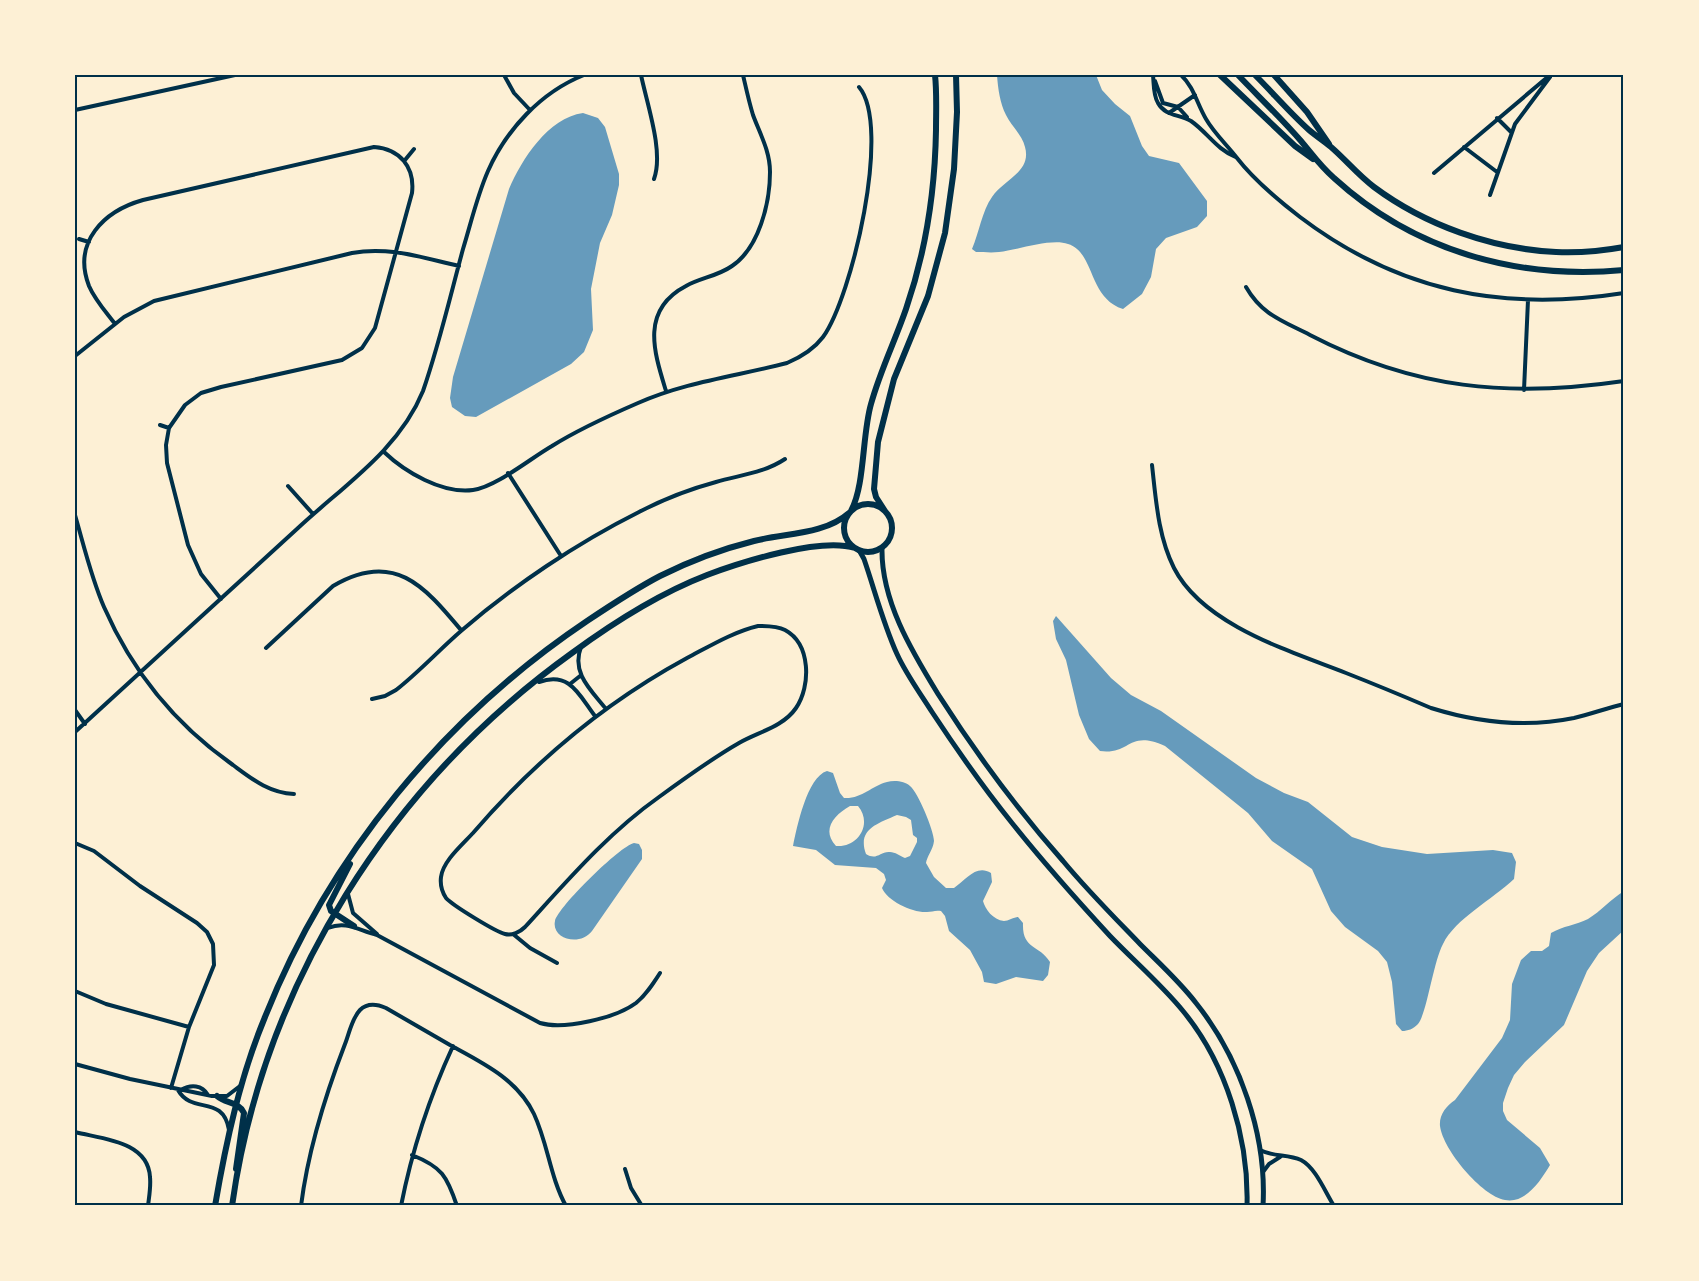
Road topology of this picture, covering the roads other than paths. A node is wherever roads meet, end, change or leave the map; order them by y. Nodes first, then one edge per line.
1 (235, 75) edge
2 (504, 75) edge
3 (584, 75) edge
4 (641, 75) edge
5 (743, 75) edge
6 (935, 75) edge
7 (956, 75) edge
8 (1182, 75) edge
9 (1220, 75) edge
10 (1238, 75) edge
11 (1255, 75) edge
12 (1274, 75) edge
13 (1551, 75) edge
14 (1153, 76) edge
15 (859, 87) dead end
16 (1195, 95) junction
17 (1178, 107) junction
18 (75, 110) edge
19 (531, 110) junction
20 (1169, 114) junction
21 (1497, 118) junction
22 (1189, 120) junction
23 (1511, 132) junction
24 (1331, 147) junction
25 (1464, 147) junction
26 (414, 148) dead end
27 (1236, 158) junction
28 (405, 160) junction
29 (1318, 163) junction
30 (1498, 172) junction
31 (1434, 173) dead end
32 (654, 179) dead end
33 (1490, 195) dead end
34 (79, 239) dead end
35 (89, 242) junction
36 (1624, 248) edge
37 (396, 251) junction
38 (459, 266) junction
39 (1624, 270) edge
40 (1246, 287) dead end
41 (1624, 293) edge
42 (1528, 300) junction
43 (115, 324) junction
44 (75, 356) edge
45 (1624, 381) edge
46 (1524, 390) junction
47 (666, 392) junction
48 (160, 425) dead end
49 (170, 428) junction
50 (384, 452) junction
51 (785, 459) dead end
52 (1152, 465) dead end
53 (508, 474) junction
54 (288, 486) dead end
55 (885, 511) junction
56 (850, 512) junction
57 (313, 514) junction
58 (75, 515) edge
59 (882, 548) junction
60 (857, 549) junction
61 (561, 556) junction
62 (221, 599) junction
63 (461, 630) junction
64 (582, 646) junction
65 (266, 648) dead end
66 (142, 672) junction
67 (580, 676) junction
68 (570, 684) junction
69 (528, 686) junction
70 (372, 699) dead end
71 (1624, 704) edge
72 (606, 709) junction
73 (75, 710) edge
74 (595, 717) junction
75 (85, 723) junction
76 (75, 732) edge
77 (294, 794) dead end
78 (75, 843) edge
79 (357, 847) junction
80 (348, 892) junction
81 (334, 914) junction
82 (354, 926) junction
83 (325, 930) junction
84 (513, 934) junction
85 (377, 935) junction
86 (557, 963) dead end
87 (660, 973) dead end
88 (75, 991) edge
89 (189, 1027) junction
90 (453, 1046) junction
91 (75, 1064) edge
92 (242, 1083) junction
93 (171, 1088) junction
94 (180, 1090) junction
95 (213, 1096) junction
96 (237, 1104) junction
97 (211, 1106) junction
98 (75, 1132) edge
99 (230, 1134) junction
100 (1260, 1150) junction
101 (412, 1155) junction
102 (1283, 1156) junction
103 (625, 1169) dead end
104 (1262, 1173) junction
105 (234, 1193) junction
106 (148, 1206) edge
107 (215, 1206) edge
108 (232, 1206) edge
109 (301, 1206) edge
110 (401, 1206) edge
111 (457, 1206) edge
112 (566, 1206) edge
113 (642, 1206) edge
114 (1247, 1206) edge
115 (1263, 1206) edge
116 (1334, 1206) edge

1 - 18 street
2 - 19 street
3 - 19 street
4 - 32 street
5 - 47 street
6 - 56 main road
7 - 55 main road
8 - 16 street
9 - 29 main road
10 - 29 main road
11 - 24 main road
12 - 24 main road
13 - 21 street
13 - 23 street
14 - 17 street
14 - 20 street
15 - 47 street
16 - 17 street
16 - 27 street
17 - 20 street
17 - 22 street
19 - 38 street
20 - 22 street
21 - 23 street
21 - 25 street
22 - 27 street
23 - 30 street
24 - 36 main road
25 - 30 street
25 - 31 street
26 - 28 street
27 - 42 street
28 - 35 street
28 - 37 street
29 - 39 main road
30 - 33 street
34 - 35 street
35 - 43 street
37 - 38 street
37 - 43 street
37 - 49 street
38 - 50 street
40 - 46 street
41 - 42 street
42 - 46 street
43 - 44 street
45 - 46 street
47 - 53 street
48 - 49 street
49 - 62 street
50 - 53 street
50 - 57 street
51 - 61 street
52 - 71 street
53 - 61 street
54 - 57 street
55 - 56 main road
55 - 59 main road
56 - 60 main road
56 - 79 main road
57 - 62 street
58 - 66 street
59 - 60 main road
59 - 100 street
60 - 64 main road
60 - 114 street
61 - 63 street
62 - 66 street
63 - 65 street
63 - 70 street
64 - 67 street
64 - 69 main road
66 - 75 street
66 - 77 street
67 - 68 street
67 - 72 street
68 - 69 street
68 - 74 street
69 - 80 main road
72 - 74 street
72 - 84 street
73 - 75 street
74 - 84 street
75 - 76 street
78 - 89 street
79 - 81 main road
79 - 92 main road
80 - 81 main road
80 - 85 street
81 - 82 main road
81 - 83 main road
82 - 83 street
82 - 85 street
83 - 105 main road
84 - 86 street
85 - 87 street
88 - 89 street
89 - 93 street
90 - 101 street
90 - 109 street
90 - 112 street
91 - 93 street
92 - 95 street
92 - 96 main road
93 - 94 street
94 - 95 street
94 - 97 street
95 - 96 main road
95 - 97 street
96 - 99 main road
96 - 105 main road
97 - 99 street
98 - 106 street
99 - 107 main road
100 - 102 street
100 - 104 street
101 - 110 street
101 - 111 street
102 - 104 street
102 - 116 street
103 - 113 street
104 - 115 street
105 - 108 main road

